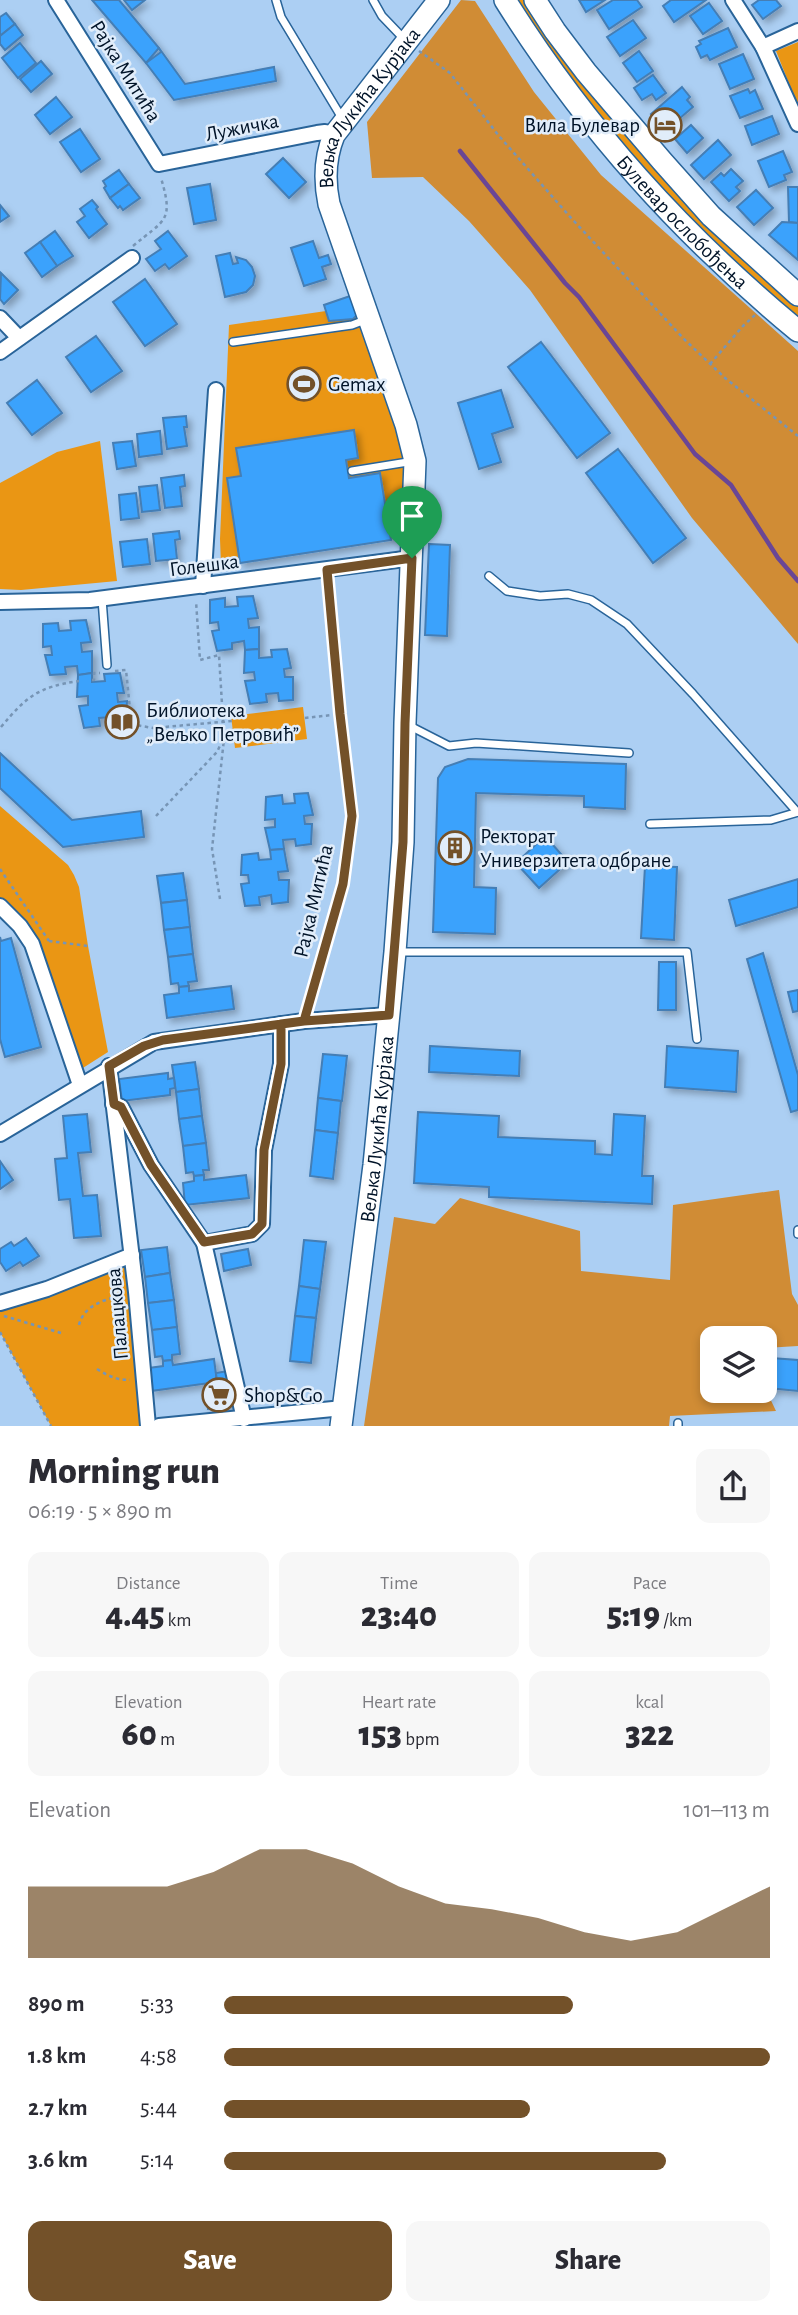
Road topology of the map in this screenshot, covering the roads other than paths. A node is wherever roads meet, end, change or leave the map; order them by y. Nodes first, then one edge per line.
1 (56, 0) edge
2 (276, 0) edge
3 (373, 0) edge
4 (439, 0) edge
5 (505, 0) edge
6 (536, 0) edge
7 (733, 0) edge
8 (798, 31) edge
9 (413, 46) junction
10 (763, 47) junction
11 (798, 124) edge
12 (339, 128) junction
13 (158, 167) joint
14 (132, 258) road end
15 (798, 295) edge
16 (0, 318) edge
17 (369, 318) junction
18 (798, 331) edge
19 (19, 338) junction
20 (233, 342) dead end
21 (0, 352) edge
22 (216, 390) dead end
23 (415, 461) junction
24 (352, 471) dead end
25 (412, 558) junction
26 (327, 570) junction
27 (489, 576) dead end
28 (198, 587) junction
29 (102, 598) junction
30 (0, 602) edge
31 (107, 665) road end
32 (340, 714) road end
33 (405, 723) junction
34 (345, 747) road end
35 (629, 753) dead end
36 (797, 812) edge
37 (650, 824) dead end
38 (0, 906) edge
39 (395, 952) junction
40 (389, 1015) junction
41 (304, 1021) junction
42 (281, 1024) junction
43 (697, 1039) dead end
44 (109, 1066) junction
45 (80, 1085) junction
46 (114, 1104) junction
47 (0, 1133) edge
48 (204, 1242) junction
49 (132, 1255) junction
50 (0, 1303) edge
51 (342, 1417) edge
52 (244, 1419) junction
53 (148, 1426) edge
54 (159, 1426) edge

1 - 13 street, Рајка Митића
2 - 12 lane
3 - 9 lane
4 - 9 street, Вељка Лукића Курјака
5 - 18 street, Булевар ослобођења
6 - 15 street, Булевар ослобођења
7 - 10 street
8 - 10 street
9 - 12 street, Вељка Лукића Курјака
10 - 11 street
12 - 13 street, Лужичка
12 - 17 street, Вељка Лукића Курјака
14 - 19 street
16 - 19 street
17 - 20 lane
17 - 23 street, Вељка Лукића Курјака
19 - 21 street
22 - 28 street
23 - 24 lane
23 - 25 street, Вељка Лукића Курјака
25 - 26 street, Голешка
25 - 33 street, Вељка Лукића Курјака
26 - 28 street, Голешка
26 - 32 lane
27 - 36 lane
28 - 29 street, Голешка
29 - 30 street, Голешка
29 - 31 lane
33 - 35 lane
33 - 39 street, Вељка Лукића Курјака
34 - 41 lane, Рајка Митића
36 - 37 lane
38 - 45 street
39 - 40 street, Вељка Лукића Курјака
39 - 43 lane
40 - 41 street
40 - 51 street, Вељка Лукића Курјака
41 - 42 street
42 - 44 street
42 - 48 street
44 - 45 street
44 - 46 street
45 - 47 street
46 - 48 street
46 - 49 street
48 - 52 street
49 - 50 street, Палацкова
49 - 53 street, Палацкова
51 - 52 street
52 - 54 street

